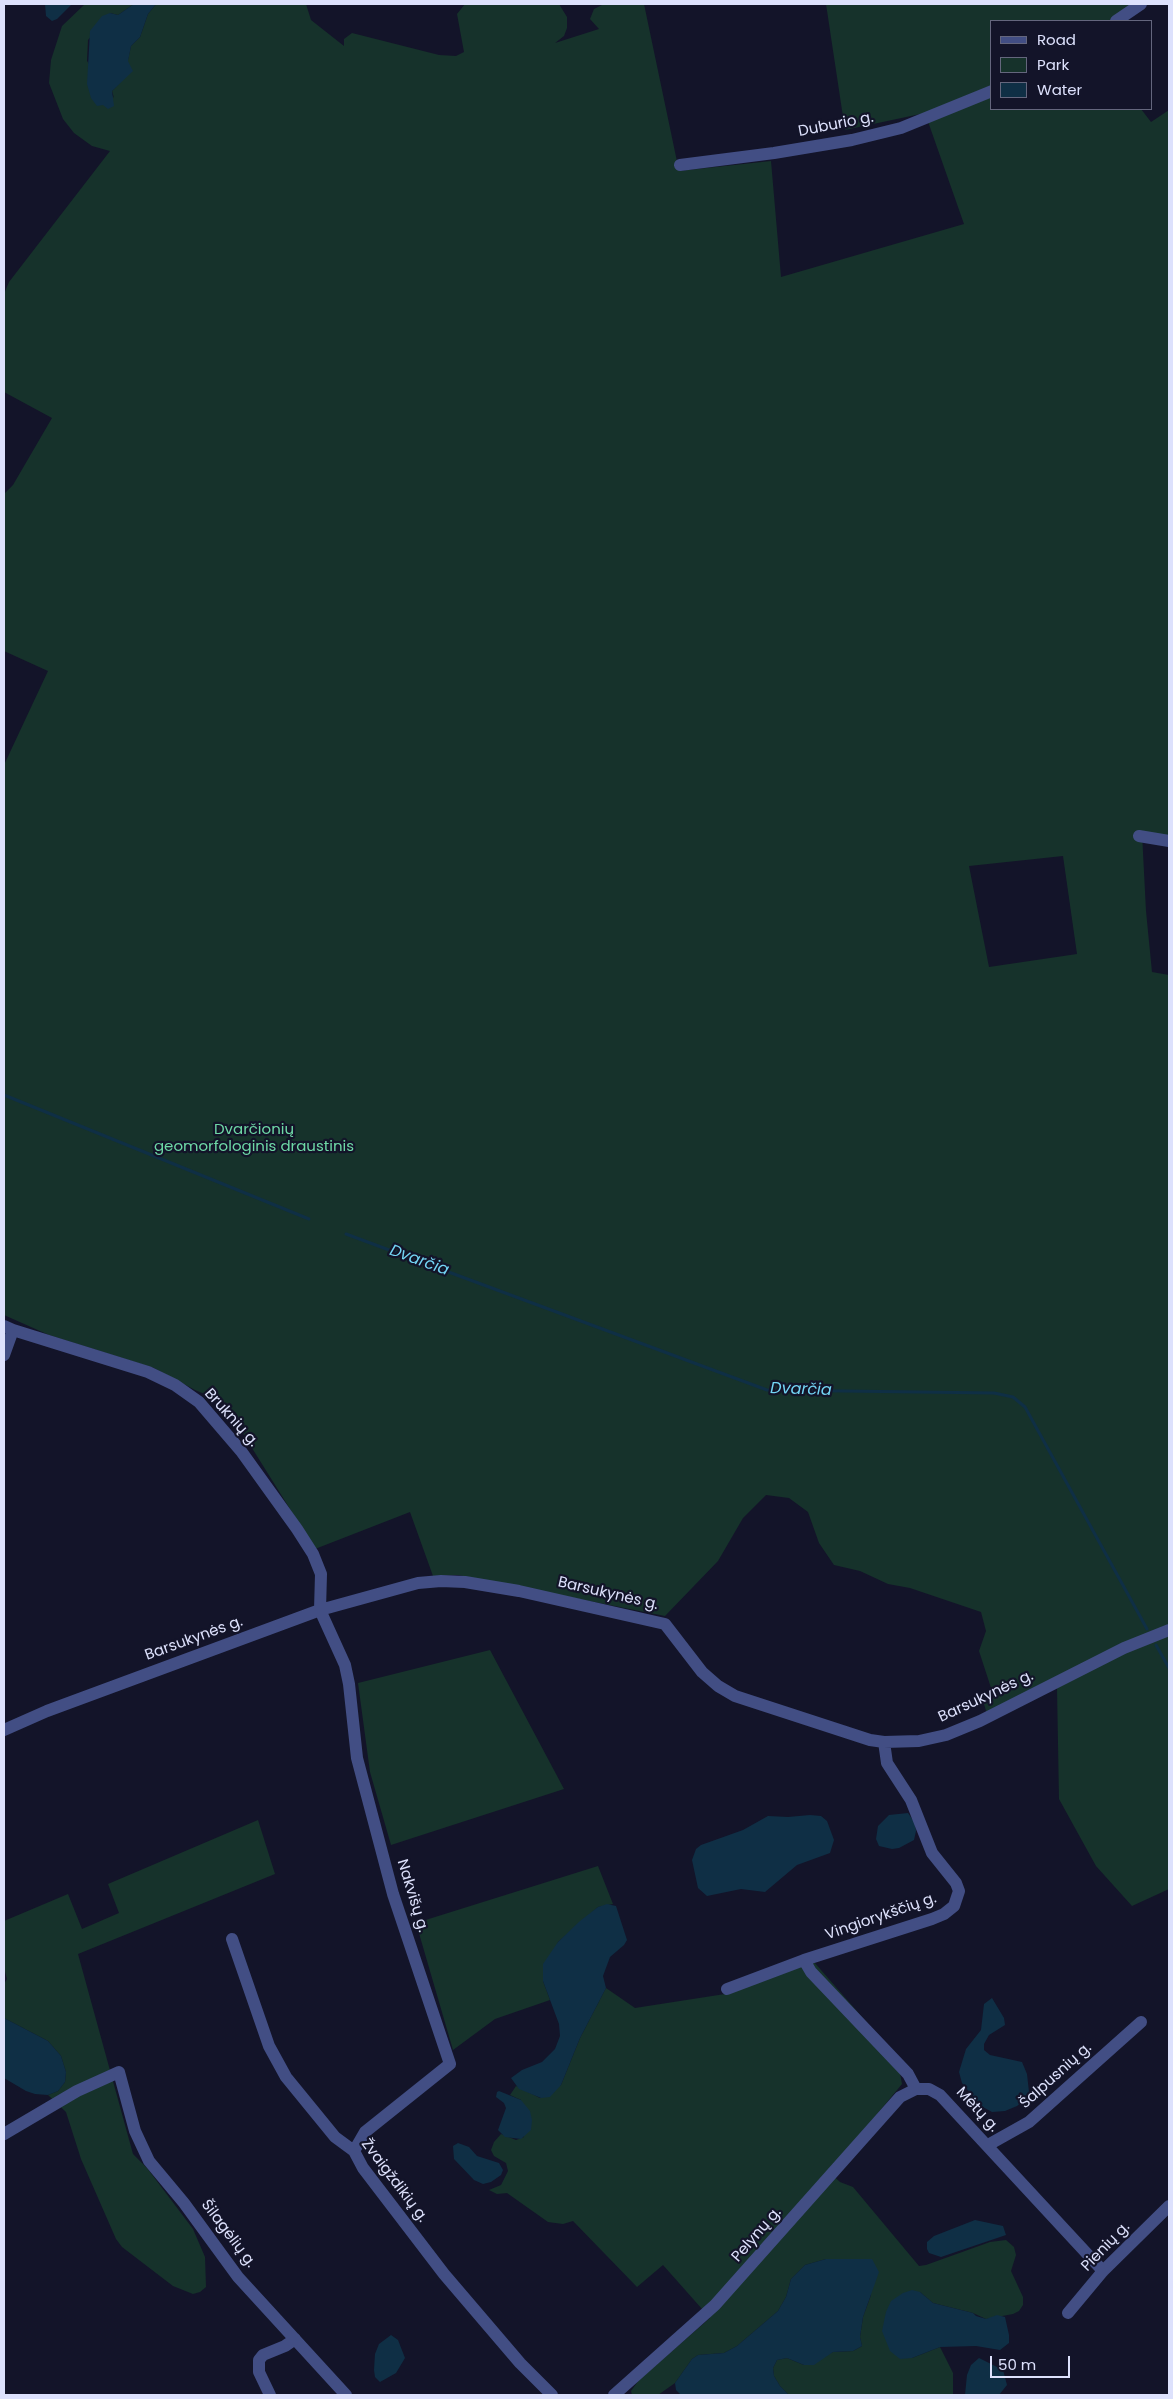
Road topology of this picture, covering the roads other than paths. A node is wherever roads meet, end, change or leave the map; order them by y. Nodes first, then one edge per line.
1 (1141, 4) edge
2 (1117, 20) edge
3 (990, 92) edge
4 (680, 165) dead end
5 (1140, 836) dead end
6 (1169, 841) edge
7 (8, 1328) edge
8 (4, 1355) edge
9 (320, 1610) junction
10 (1169, 1630) edge
11 (4, 1728) edge
12 (884, 1742) junction
13 (232, 1939) dead end
14 (804, 1960) junction
15 (727, 1989) dead end
16 (1141, 2022) dead end
17 (916, 2089) junction
18 (4, 2134) edge
19 (988, 2145) junction
20 (354, 2151) junction
21 (1169, 2206) edge
22 (1103, 2271) junction
23 (1068, 2313) dead end
24 (295, 2339) junction
25 (270, 2395) edge
26 (346, 2395) edge
27 (552, 2395) edge
28 (614, 2395) edge

1 - 2 street
3 - 4 street, Duburio g.
5 - 6 street
7 - 8 street
7 - 9 street, Bruknių g.
9 - 11 street, Barsukynės g.
9 - 12 street, Barsukynės g.
9 - 20 street, Nakvišų g.
10 - 12 street, Barsukynės g.
12 - 14 street, Vingiorykščių g.
13 - 20 street, Žvaigždikių g.
14 - 15 street, Vingiorykščių g.
14 - 17 street
16 - 19 street, Šalpusnių g.
17 - 19 street, Mėtų g.
17 - 28 street, Pelynų g.
18 - 24 street, Šilagėlių g.
19 - 22 street, Mėtų g.
20 - 27 street, Žvaigždikių g.
21 - 22 street, Pienių g.
22 - 23 street, Pienių g.
24 - 25 street
24 - 26 street, Šilagėlių g.

